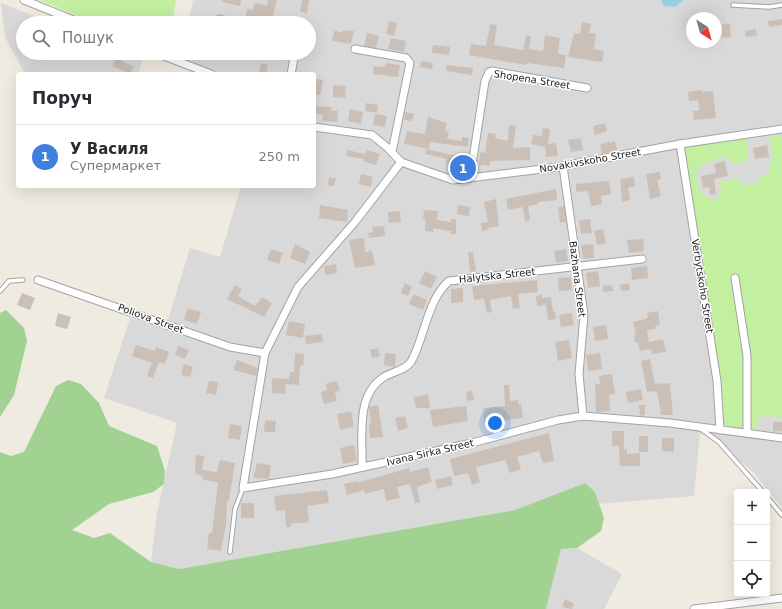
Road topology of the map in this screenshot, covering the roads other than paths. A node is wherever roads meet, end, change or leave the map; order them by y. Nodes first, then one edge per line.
1 (24, 0) edge
2 (733, 5) dead end
3 (782, 5) edge
4 (64, 16) edge
5 (355, 49) dead end
6 (174, 60) edge
7 (294, 60) edge
8 (206, 72) edge
9 (291, 72) edge
10 (587, 88) dead end
11 (316, 127) edge
12 (782, 129) edge
13 (680, 144) junction
14 (392, 152) junction
15 (401, 162) junction
16 (563, 166) junction
17 (470, 178) junction
18 (642, 259) dead end
19 (577, 267) junction
20 (736, 278) dead end
21 (23, 280) dead end
22 (38, 280) dead end
23 (0, 291) edge
24 (265, 353) junction
25 (583, 416) junction
26 (699, 427) junction
27 (720, 430) junction
28 (747, 433) junction
29 (782, 438) edge
30 (362, 467) junction
31 (243, 488) junction
32 (760, 489) edge
33 (770, 501) edge
34 (782, 515) edge
35 (230, 552) dead end
36 (782, 598) edge
37 (694, 609) edge

1 - 4 street
2 - 3 lane
5 - 14 street
6 - 8 street
7 - 9 street
10 - 17 street, Shopena Street
11 - 14 street
12 - 13 street, Novakivskoho Street
13 - 16 street, Novakivskoho Street
13 - 27 street, Verbytskoho Street
14 - 15 street
15 - 17 street, Novakivskoho Street
15 - 24 street
16 - 17 street, Novakivskoho Street
16 - 19 street, Bazhana Street
18 - 19 street, Halytska Street
19 - 25 street, Bazhana Street
19 - 30 street, Halytska Street
20 - 28 street
21 - 23 lane
22 - 24 street, Poliova Street
24 - 31 street
25 - 26 street, Ivana Sirka Street
25 - 30 street, Ivana Sirka Street
26 - 27 street, Ivana Sirka Street
26 - 32 lane
27 - 28 street, Ivana Sirka Street
28 - 29 street, Ivana Sirka Street
30 - 31 street, Ivana Sirka Street
31 - 35 lane
33 - 34 lane
36 - 37 street

